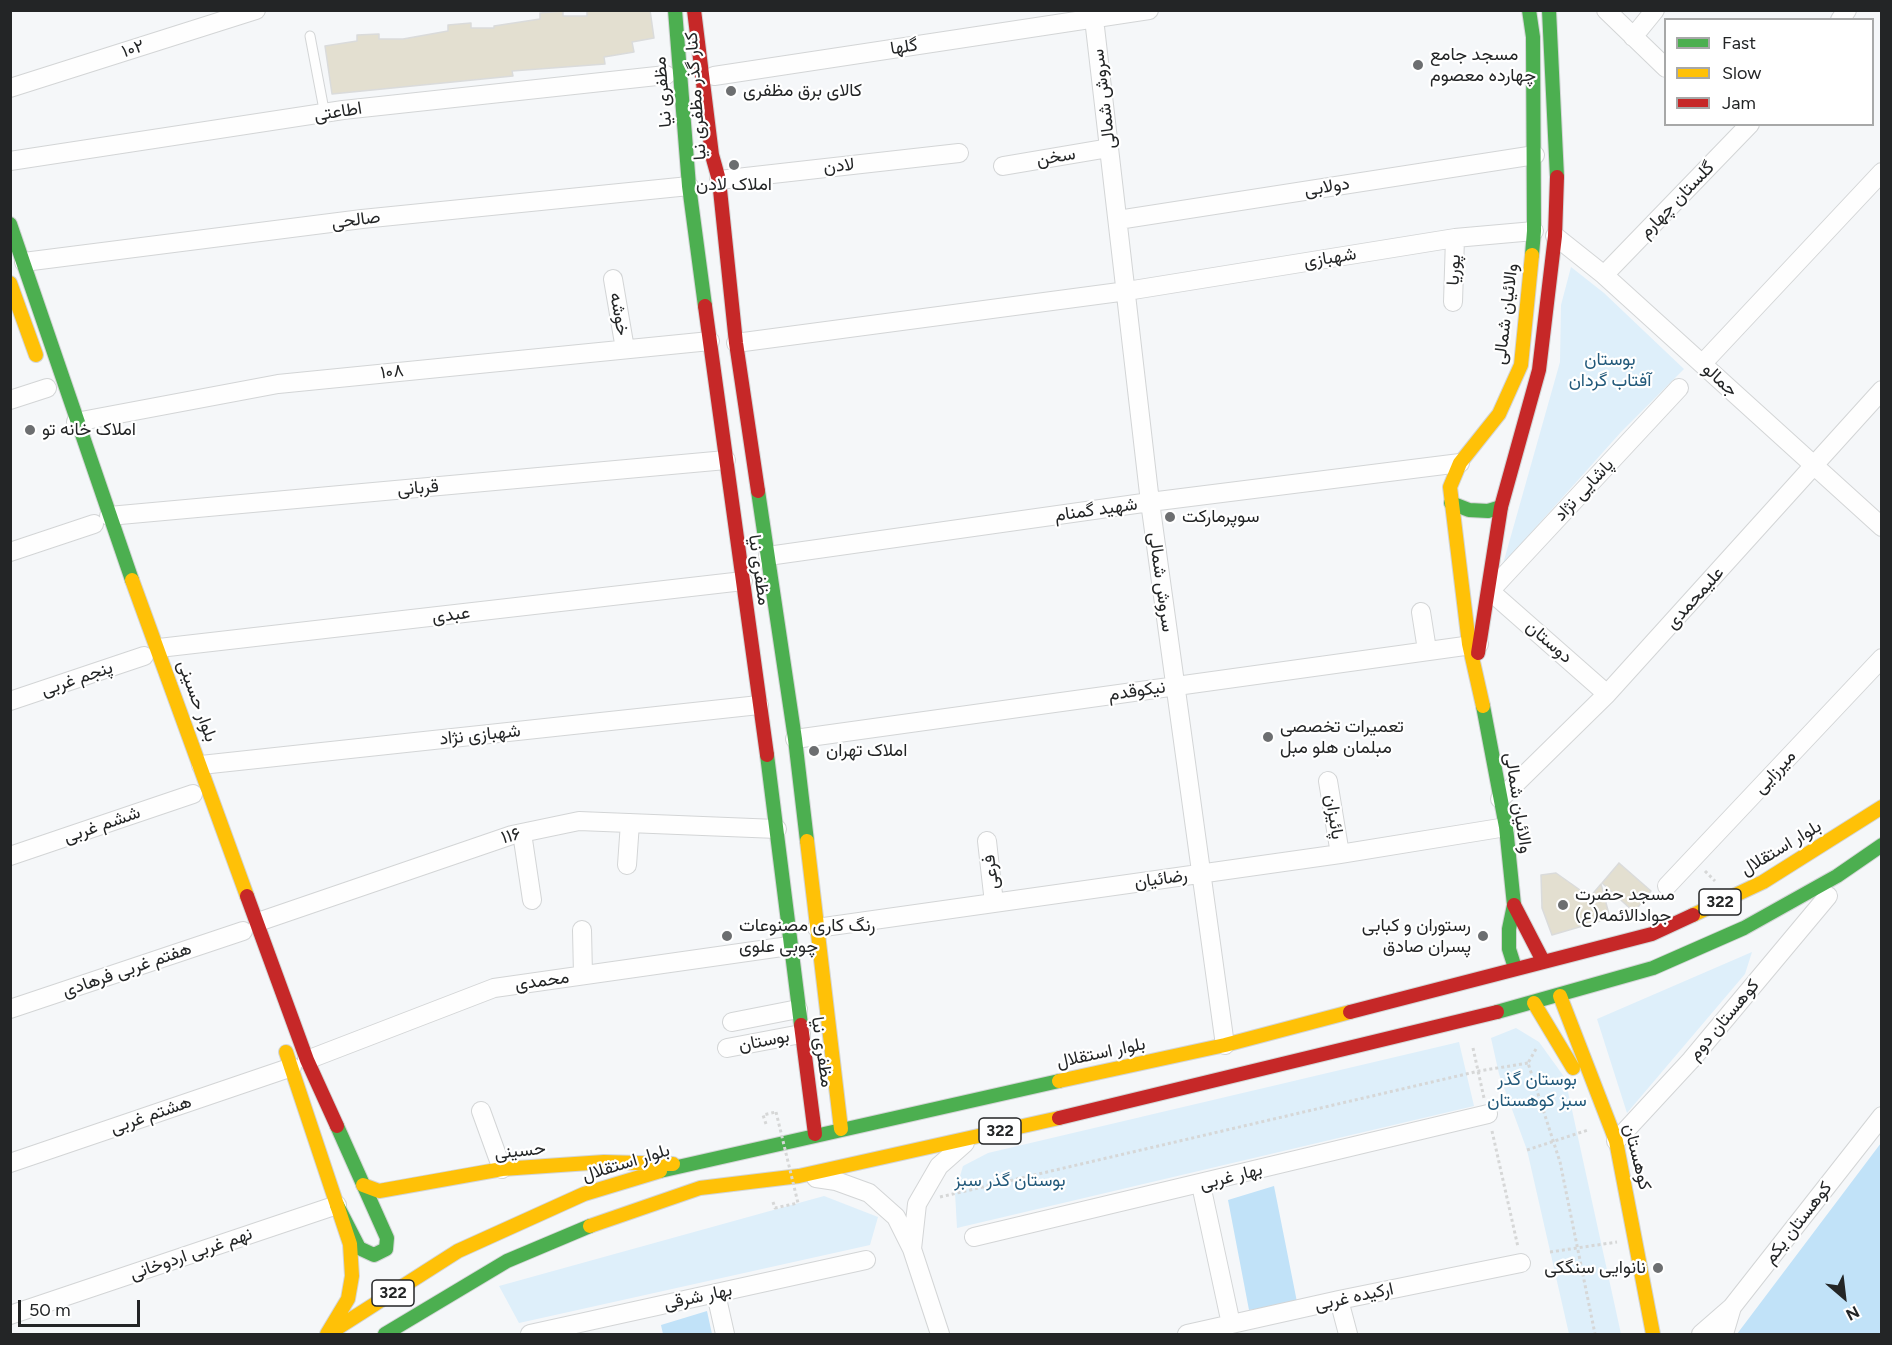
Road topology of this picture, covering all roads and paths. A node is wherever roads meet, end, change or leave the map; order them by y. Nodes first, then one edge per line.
1 (256, 10) edge
2 (675, 10) edge
3 (693, 10) edge
4 (707, 10) edge
5 (1149, 10) edge
6 (1529, 10) edge
7 (1549, 10) edge
8 (1606, 10) edge
9 (1655, 10) edge
10 (1094, 15) edge
11 (310, 36) dead end
12 (1633, 37) junction
13 (664, 54) dead end
14 (1664, 67) edge
15 (666, 75) junction
16 (714, 76) junction
17 (10, 88) edge
18 (325, 115) junction
19 (1748, 126) edge
20 (1109, 148) junction
21 (959, 153) dead end
22 (1535, 155) junction
23 (10, 161) edge
24 (1003, 166) dead end
25 (1881, 172) edge
26 (719, 180) junction
27 (689, 186) junction
28 (1118, 220) junction
29 (10, 224) edge
30 (1534, 231) junction
31 (1555, 236) junction
32 (1455, 238) junction
33 (24, 262) junction
34 (1604, 275) junction
35 (613, 279) dead end
36 (10, 283) edge
37 (1127, 291) junction
38 (1453, 302) dead end
39 (711, 341) junction
40 (736, 343) junction
41 (625, 349) junction
42 (1702, 364) junction
43 (45, 383) joint
44 (1679, 388) dead end
45 (1881, 390) edge
46 (10, 400) edge
47 (76, 422) junction
48 (726, 460) junction
49 (1460, 463) junction
50 (1814, 466) junction
51 (1507, 479) junction
52 (1150, 502) junction
53 (1451, 503) junction
54 (1501, 507) junction
55 (98, 523) junction
56 (1881, 527) edge
57 (10, 552) edge
58 (768, 556) junction
59 (742, 581) junction
60 (1490, 591) junction
61 (1421, 612) dead end
62 (1474, 644) junction
63 (1427, 650) junction
64 (147, 654) junction
65 (1881, 658) edge
66 (1175, 686) junction
67 (1607, 694) junction
68 (10, 701) edge
69 (759, 705) junction
70 (795, 739) junction
71 (201, 765) junction
72 (1328, 781) dead end
73 (193, 794) dead end
74 (1500, 799) junction
75 (1881, 807) edge
76 (630, 823) junction
77 (1506, 827) junction
78 (777, 829) junction
79 (522, 833) junction
80 (987, 841) dead end
81 (1881, 845) edge
82 (1340, 854) junction
83 (10, 856) edge
84 (1693, 860) junction
85 (627, 864) dead end
86 (1201, 873) junction
87 (1667, 886) dead end
88 (1828, 896) dead end
89 (1731, 897) junction
90 (532, 900) dead end
91 (994, 903) junction
92 (1514, 905) junction
93 (247, 928) junction
94 (817, 928) junction
95 (582, 930) dead end
96 (789, 946) junction
97 (1543, 961) junction
98 (1515, 968) junction
99 (583, 975) junction
100 (1560, 996) junction
101 (1534, 1003) junction
102 (10, 1009) edge
103 (798, 1009) junction
104 (732, 1022) dead end
105 (1549, 1027) junction
106 (801, 1034) junction
107 (280, 1036) dead end
108 (1225, 1045) junction
109 (727, 1048) dead end
110 (1473, 1048) dead end
111 (1528, 1063) junction
112 (300, 1064) junction
113 (1479, 1071) junction
114 (834, 1075) junction
115 (809, 1090) junction
116 (481, 1111) dead end
117 (1488, 1114) junction
118 (1881, 1116) edge
119 (774, 1123) dead end
120 (1593, 1128) joint
121 (841, 1129) junction
122 (815, 1134) junction
123 (970, 1138) junction
124 (1616, 1141) junction
125 (1553, 1142) junction
126 (1527, 1150) dead end
127 (1600, 1155) dead end
128 (10, 1163) edge
129 (683, 1164) junction
130 (501, 1169) junction
131 (799, 1176) junction
132 (363, 1185) junction
133 (1200, 1185) junction
134 (917, 1204) junction
135 (337, 1205) junction
136 (775, 1208) dead end
137 (974, 1237) dead end
138 (1620, 1242) dead end
139 (1577, 1247) junction
140 (912, 1249) junction
141 (1550, 1252) dead end
142 (866, 1260) dead end
143 (1521, 1263) joint
144 (466, 1265) junction
145 (716, 1294) junction
146 (1339, 1300) junction
147 (1732, 1307) junction
148 (10, 1315) edge
149 (1231, 1324) junction
150 (328, 1335) edge
151 (385, 1335) edge
152 (530, 1335) edge
153 (725, 1335) edge
154 (940, 1335) edge
155 (1187, 1335) edge
156 (1348, 1335) edge
157 (1595, 1335) edge
158 (1653, 1335) edge
159 (1701, 1335) edge
160 (1724, 1335) edge

1 - 17 street, ۱۰۲
2 - 27 main road, مظفری نیا
3 - 26 main road, مظفری نیا
4 - 16 main road, کنار گذر مظفری نیا
5 - 10 street, گلها
6 - 22 main road, والائیان شمالی
7 - 31 main road, والائیان شمالی
8 - 12 street
9 - 12 street
10 - 16 street, گلها
10 - 20 street, سروش شمالی
11 - 18 lane
12 - 14 street
13 - 15 main road
15 - 18 street, اطاعتی
15 - 27 main road
16 - 26 main road, کنار گذر مظفری نیا
18 - 23 street, اطاعتی
19 - 34 street, گلستان چهارم
20 - 24 street, سخن
20 - 28 street, سروش شمالی
21 - 26 street, لادن
22 - 28 street, دولابی
22 - 30 main road, والائیان شمالی
25 - 42 street
26 - 40 main road, مظفری نیا
27 - 33 street, صالحی
27 - 39 main road, مظفری نیا
28 - 37 street, سروش شمالی
29 - 33 main road, بلوار حسینی
30 - 31 main road
30 - 32 street, شهبازی
30 - 49 main road, والائیان شمالی
31 - 34 street, جمالو
31 - 51 main road, والائیان شمالی
32 - 37 street, شهبازی
32 - 38 street, پوریا
33 - 47 main road, بلوار حسینی
34 - 42 street, جمالو
35 - 41 street, خوشه
36 - 43 main road
37 - 40 street, شهبازی
37 - 52 street, سروش شمالی
39 - 41 street, ۱۰۸
39 - 48 main road, مظفری نیا
40 - 58 main road, مظفری نیا
41 - 47 street, ۱۰۸
42 - 50 street, جمالو
43 - 46 street
44 - 60 street, پاشایی نژاد
45 - 50 street, علیمحمدی
47 - 55 main road, بلوار حسینی
48 - 55 street, قربانی
48 - 59 main road, مظفری نیا
49 - 51 main road
49 - 52 street, شهید گمنام
49 - 53 main road, والائیان شمالی
50 - 56 street, جمالو
50 - 67 street, علیمحمدی
51 - 54 main road, والائیان شمالی
52 - 58 street, شهید گمنام
52 - 66 street, سروش شمالی
53 - 54 main road
53 - 62 main road, والائیان شمالی
54 - 60 main road, والائیان شمالی
55 - 57 street, قربانی
55 - 64 main road, بلوار حسینی
58 - 70 main road, مظفری نیا
59 - 64 street, عبدی
59 - 69 main road, مظفری نیا
60 - 62 main road, والائیان شمالی
60 - 67 street, دوستان
61 - 63 street
62 - 63 street, نیکوقدم
62 - 74 main road, والائیان شمالی
63 - 66 street, نیکوقدم
64 - 68 street, پنجم غربی
64 - 71 main road, بلوار حسینی
65 - 84 street, میرزایی
66 - 70 street, نیکوقدم
66 - 86 street, سروش شمالی
67 - 74 street, علیمحمدی
69 - 71 street, شهبازی نژاد
69 - 78 main road, مظفری نیا
70 - 94 main road, مظفری نیا
71 - 93 main road, بلوار حسینی
72 - 82 street, پائیزان
73 - 83 street, ششم غربی
74 - 77 main road, والائیان شمالی
75 - 89 main road, بلوار استقلال / 322
76 - 78 street, ۱۱۶
76 - 79 street, ۱۱۶
76 - 85 street
77 - 82 street, رضائیان
77 - 92 main road, والائیان شمالی
78 - 96 main road, مظفری نیا
79 - 90 street
79 - 93 street, ۱۱۶
80 - 91 street, فرعی
81 - 100 main road, بلوار استقلال / 322
82 - 86 street, رضائیان
84 - 87 street, میرزایی
84 - 89 path
86 - 91 street, رضائیان
86 - 108 street, سروش شمالی
88 - 124 street, کوهستان دوم
89 - 97 main road, بلوار استقلال / 322
91 - 94 street, رضائیان
92 - 97 main road, والائیان شمالی
92 - 98 main road, والائیان شمالی
93 - 102 street, هفتم غربی فرهادی
93 - 112 main road, بلوار حسینی
94 - 114 main road, مظفری نیا
95 - 99 street
96 - 99 street, محمدی
96 - 103 main road, مظفری نیا
97 - 98 main road, بلوار استقلال / 322
97 - 100 main road, کوهستان
98 - 101 main road, والائیان شمالی
98 - 108 main road, بلوار استقلال / 322
99 - 112 street, محمدی
100 - 101 main road, بلوار استقلال / 322
100 - 124 main road, کوهستان
101 - 105 main road, کوهستان
101 - 123 main road, بلوار استقلال / 322
103 - 104 street
103 - 106 main road, مظفری نیا
105 - 111 path
105 - 120 main road, کوهستان
106 - 109 street, بوستان
106 - 115 main road, مظفری نیا
107 - 112 main road, بلوار حسینی
108 - 121 main road, بلوار استقلال / 322
110 - 113 path
111 - 113 path
111 - 125 path
112 - 128 street, هشتم غربی
112 - 132 main road, بلوار حسینی
112 - 135 main road, بلوار حسینی
113 - 117 path
113 - 134 path
114 - 115 main road
114 - 121 main road, مظفری نیا
115 - 122 main road, مظفری نیا
116 - 130 street
117 - 133 street, بهار غربی
117 - 143 path
118 - 147 street, کوهستان یکم
119 - 136 path, bridge
120 - 125 path
121 - 122 main road, بلوار استقلال / 322
122 - 129 main road, بلوار استقلال / 322
123 - 131 main road, بلوار استقلال / 322
123 - 134 street
124 - 127 main road
124 - 158 main road, کوهستان
125 - 126 path
125 - 139 path
129 - 130 main road, حسینی
129 - 144 main road, بلوار استقلال / 322
130 - 132 main road, حسینی
131 - 140 street
131 - 144 main road, بلوار استقلال / 322
132 - 135 main road, بلوار حسینی
133 - 137 street, بهار غربی
133 - 149 street
134 - 140 street
135 - 148 street, نهم غربی اردوخانی
135 - 150 main road
138 - 139 path
139 - 141 path
139 - 157 path
140 - 154 street
142 - 145 street, بهار شرقی
143 - 146 street, ارکیده غربی
144 - 150 main road, بلوار استقلال / 322
144 - 151 main road, بلوار استقلال / 322
145 - 152 street, بهار شرقی
145 - 153 street
146 - 149 street, ارکیده غربی
146 - 156 street
147 - 159 street
147 - 160 street, کوهستان یکم
149 - 155 street, ارکیده غربی

